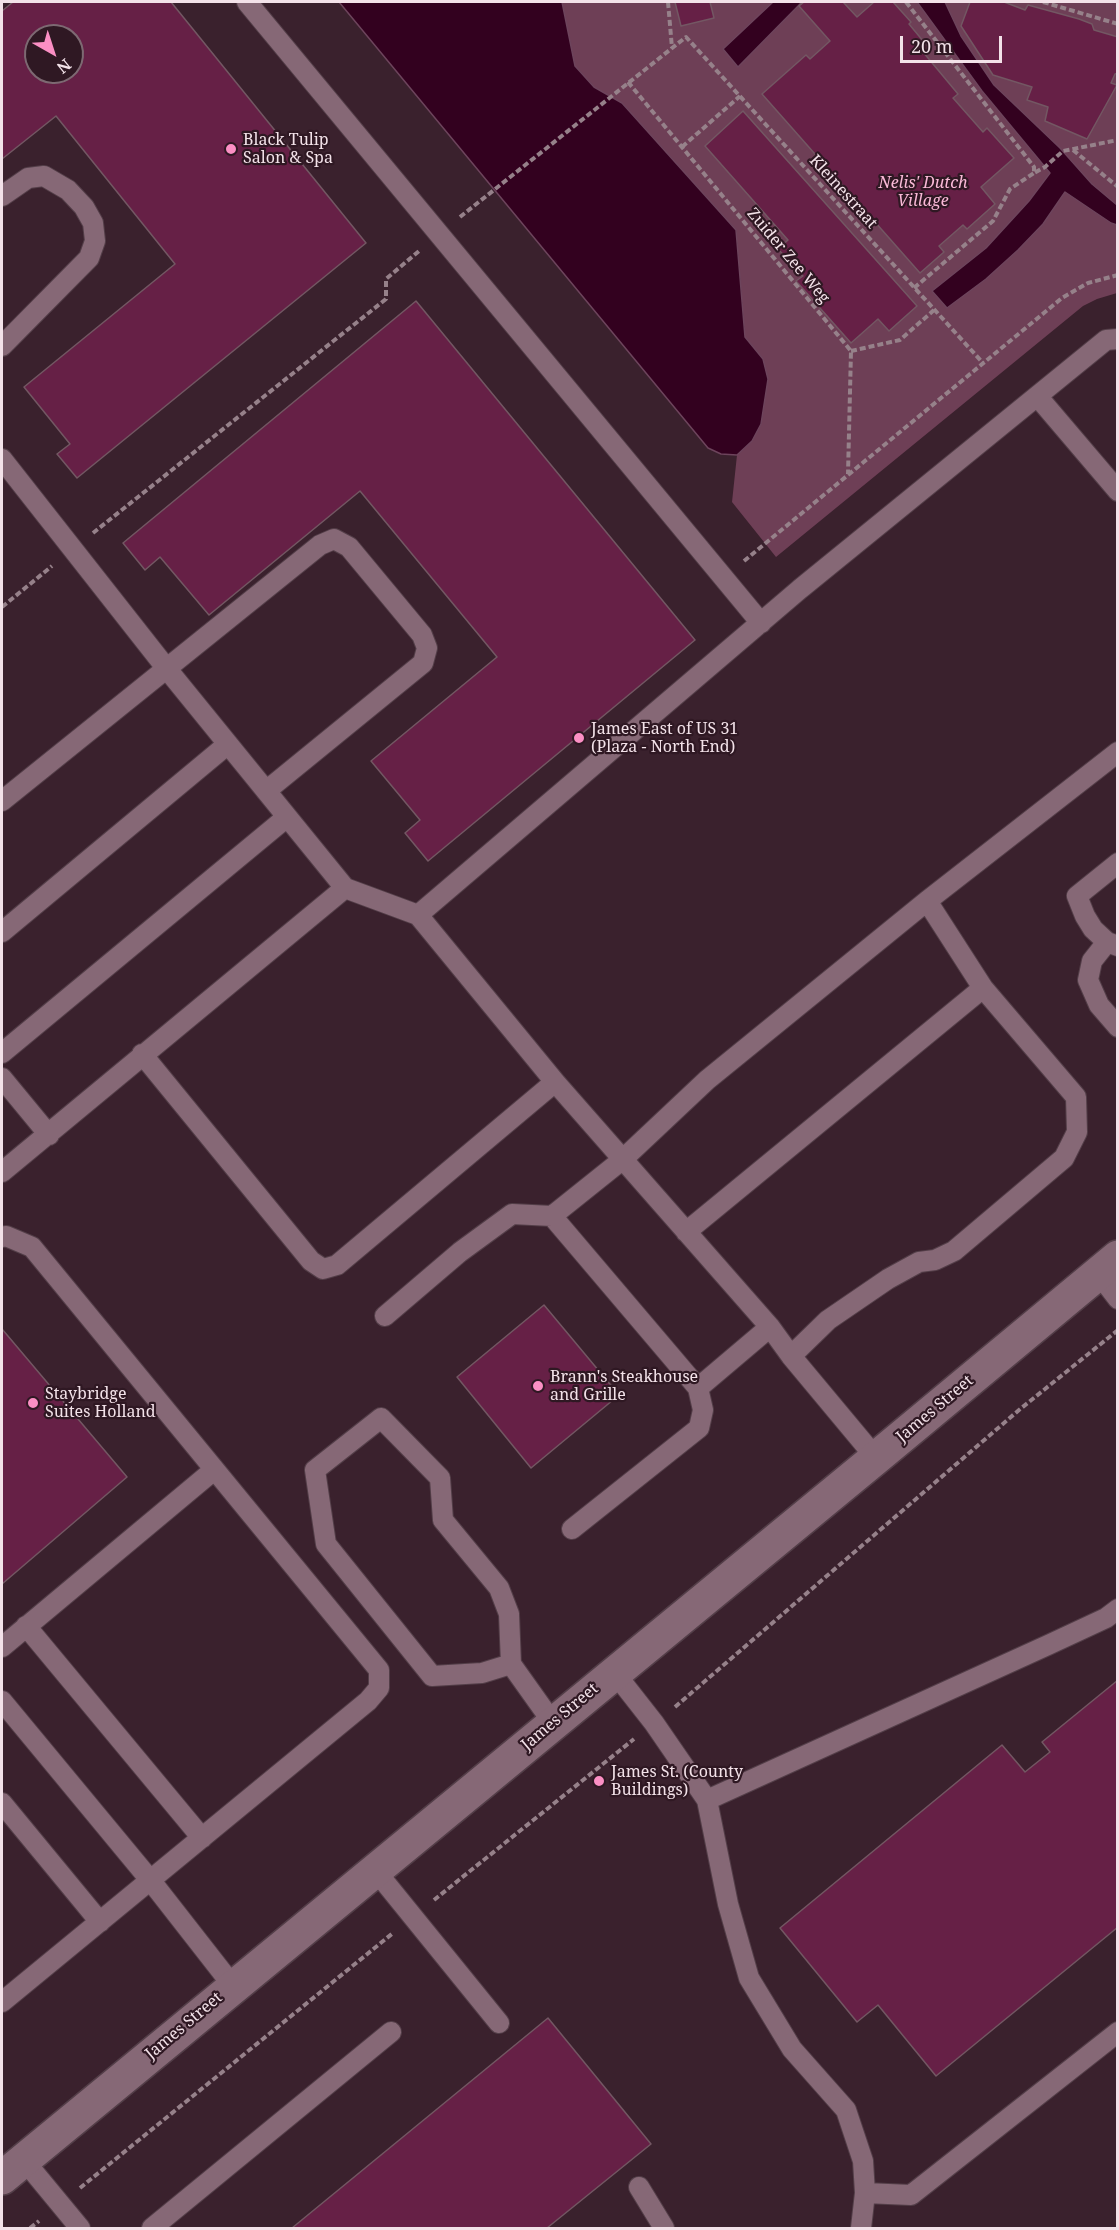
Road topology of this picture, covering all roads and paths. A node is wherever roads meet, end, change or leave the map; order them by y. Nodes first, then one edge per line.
1 (247, 2) edge
2 (668, 2) edge
3 (908, 2) edge
4 (1043, 2) edge
5 (1118, 24) edge
6 (672, 48) junction
7 (628, 82) junction
8 (740, 96) junction
9 (1118, 140) edge
10 (682, 147) junction
11 (1072, 149) junction
12 (1034, 173) junction
13 (1118, 187) edge
14 (2, 196) edge
15 (439, 234) junction
16 (1118, 275) edge
17 (914, 288) junction
18 (934, 310) junction
19 (1118, 339) edge
20 (2, 346) edge
21 (851, 351) junction
22 (983, 363) junction
23 (1038, 397) junction
24 (2, 459) edge
25 (848, 474) junction
26 (1118, 491) edge
27 (72, 549) junction
28 (740, 564) dead end
29 (2, 608) edge
30 (760, 623) junction
31 (167, 669) junction
32 (228, 744) junction
33 (1118, 752) edge
34 (266, 791) junction
35 (2, 801) edge
36 (287, 817) junction
37 (1118, 863) edge
38 (345, 888) junction
39 (927, 901) junction
40 (418, 915) junction
41 (2, 932) edge
42 (1112, 944) edge
43 (983, 988) junction
44 (1118, 1027) edge
45 (2, 1053) edge
46 (142, 1054) junction
47 (2, 1078) edge
48 (555, 1082) junction
49 (49, 1135) junction
50 (622, 1160) junction
51 (2, 1172) edge
52 (552, 1216) junction
53 (686, 1232) junction
54 (2, 1237) edge
55 (1108, 1265) edge
56 (1118, 1299) edge
57 (385, 1316) dead end
58 (770, 1327) junction
59 (1118, 1330) edge
60 (791, 1356) junction
61 (698, 1388) junction
62 (876, 1458) junction
63 (214, 1470) junction
64 (573, 1529) dead end
65 (1118, 1609) edge
66 (26, 1626) junction
67 (2, 1647) edge
68 (511, 1664) junction
69 (614, 1672) junction
70 (2, 1701) edge
71 (553, 1723) junction
72 (654, 1723) junction
73 (707, 1800) junction
74 (2, 1803) edge
75 (202, 1838) junction
76 (375, 1870) junction
77 (151, 1881) junction
78 (413, 1916) junction
79 (100, 1922) junction
80 (233, 1986) junction
81 (2, 2002) edge
82 (499, 2023) dead end
83 (391, 2032) dead end
84 (1118, 2032) edge
85 (12, 2169) edge
86 (639, 2187) dead end
87 (865, 2193) junction
88 (60, 2204) junction
89 (30, 2229) edge
90 (81, 2229) edge
91 (152, 2229) edge
92 (664, 2229) edge
93 (861, 2229) edge

1 - 15 lane
2 - 6 path
3 - 12 path
4 - 5 path
6 - 7 path
6 - 8 path, Kleinestraat
7 - 10 path, Zuider Zee Weg
7 - 15 path
8 - 10 path
8 - 17 path, Kleinestraat
9 - 11 path
10 - 21 path, Zuider Zee Weg
11 - 12 path
11 - 13 path
12 - 17 path
14 - 20 lane
15 - 27 path
15 - 30 lane
16 - 22 path
17 - 18 path, Kleinestraat
18 - 21 path
18 - 22 path, Kleinestraat
19 - 23 lane
21 - 25 path
22 - 25 path
23 - 26 lane
23 - 30 lane
24 - 27 lane
25 - 28 path
27 - 29 path
27 - 31 lane
30 - 40 lane
31 - 32 lane
31 - 34 lane
31 - 35 lane
32 - 34 lane
32 - 41 lane
33 - 39 lane
34 - 36 lane
36 - 38 lane
36 - 45 lane
37 - 42 lane
38 - 40 lane
38 - 46 lane
39 - 43 lane
39 - 50 lane
40 - 48 lane
42 - 44 lane
43 - 53 lane
43 - 60 lane
46 - 48 lane
46 - 49 lane
47 - 49 lane
48 - 50 lane
49 - 51 lane
50 - 52 lane
50 - 53 lane
52 - 57 lane
52 - 61 lane
53 - 58 lane
54 - 63 lane
55 - 56 lane
55 - 62 street, James Street
58 - 60 lane
58 - 61 lane
59 - 72 path
60 - 62 lane
61 - 64 lane
62 - 69 street, James Street
63 - 66 lane
63 - 75 lane
65 - 73 lane
66 - 67 lane
66 - 75 lane
68 - 68 lane
68 - 71 lane
69 - 71 street, James Street
69 - 72 lane
70 - 77 lane
71 - 76 street, James Street
72 - 73 lane
72 - 78 path
73 - 87 lane
74 - 79 lane
75 - 77 lane
76 - 78 lane
76 - 80 street, James Street
77 - 79 lane
77 - 80 lane
78 - 82 lane
78 - 88 path
79 - 81 lane
80 - 85 street, James Street
83 - 91 lane
84 - 87 lane
85 - 88 lane
86 - 92 lane
87 - 93 lane
88 - 89 path
88 - 90 lane

